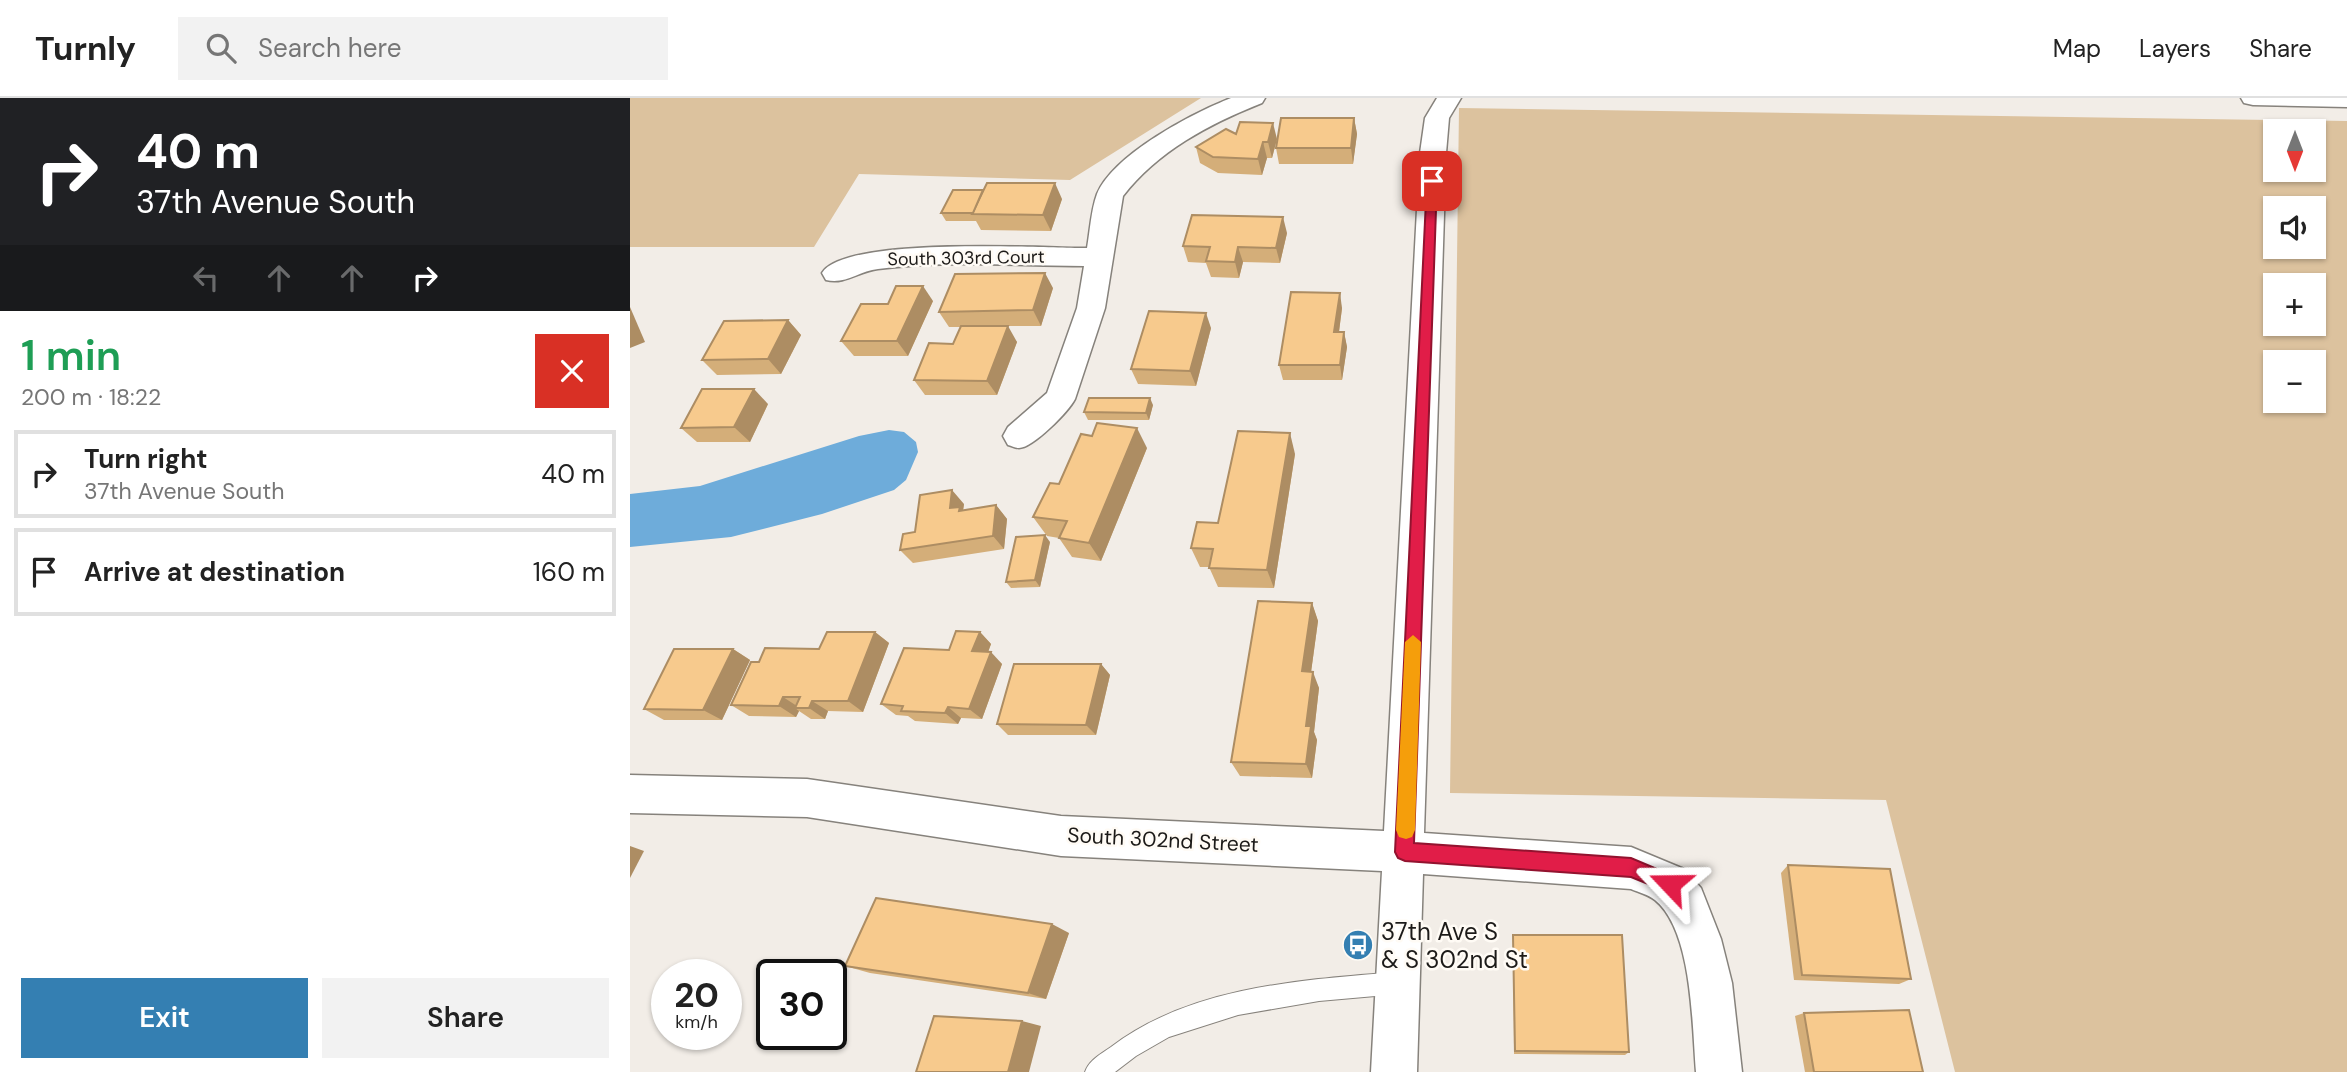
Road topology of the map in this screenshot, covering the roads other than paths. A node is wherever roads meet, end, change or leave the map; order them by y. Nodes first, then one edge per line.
1 (1253, 98) edge
2 (1450, 98) edge
3 (2253, 98) edge
4 (2347, 100) edge
5 (1099, 257) junction
6 (836, 273) dead end
7 (1019, 436) dead end
8 (630, 794) edge
9 (1405, 852) junction
10 (1398, 983) junction
11 (1096, 1072) edge
12 (1394, 1072) edge
13 (1719, 1072) edge

1 - 5 street
2 - 9 street
3 - 4 street
5 - 6 street, South 303rd Court
5 - 7 street
8 - 9 street, South 302nd Street
9 - 10 street
9 - 13 street, South 302nd Street
10 - 11 lane
10 - 12 street

